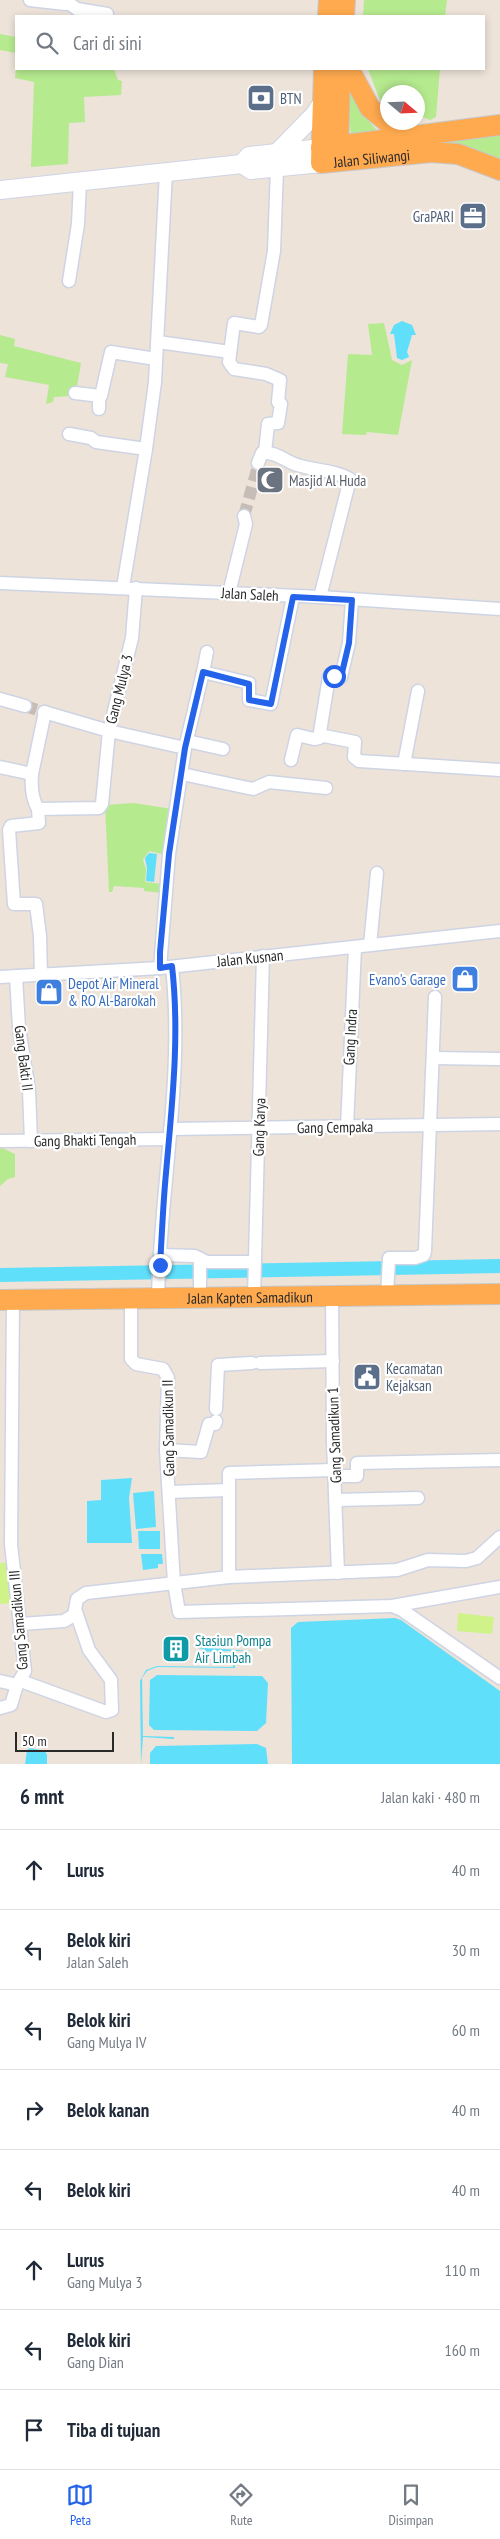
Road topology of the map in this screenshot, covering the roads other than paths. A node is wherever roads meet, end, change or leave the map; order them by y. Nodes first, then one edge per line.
1 (30, 0) edge
2 (329, 0) edge
3 (345, 0) edge
4 (67, 1) edge
5 (107, 14) dead end
6 (328, 15) edge
7 (344, 15) edge
8 (324, 70) edge
9 (340, 70) edge
10 (350, 70) edge
11 (322, 102) junction
12 (500, 125) edge
13 (406, 137) junction
14 (329, 155) junction
15 (277, 160) junction
16 (500, 170) edge
17 (166, 172) junction
18 (80, 182) junction
19 (0, 190) edge
20 (69, 281) dead end
21 (158, 342) junction
22 (230, 352) junction
23 (156, 360) junction
24 (75, 393) dead end
25 (69, 434) dead end
26 (146, 449) junction
27 (244, 516) tunnel mouth
28 (0, 584) edge
29 (123, 587) junction
30 (136, 588) junction
31 (229, 593) junction
32 (293, 597) junction
33 (320, 597) junction
34 (352, 600) junction
35 (500, 609) edge
36 (207, 652) dead end
37 (203, 672) junction
38 (418, 691) dead end
39 (0, 699) edge
40 (25, 706) tunnel mouth
41 (109, 731) junction
42 (319, 735) junction
43 (186, 744) junction
44 (224, 749) dead end
45 (291, 760) dead end
46 (404, 764) junction
47 (0, 767) edge
48 (500, 770) edge
49 (32, 774) junction
50 (182, 774) junction
51 (326, 788) dead end
52 (38, 809) junction
53 (5, 854) edge
54 (376, 873) dead end
55 (500, 931) edge
56 (370, 945) junction
57 (354, 947) junction
58 (263, 956) junction
59 (163, 962) junction
60 (41, 975) junction
61 (16, 976) junction
62 (0, 977) edge
63 (435, 997) dead end
64 (433, 1058) junction
65 (500, 1059) edge
66 (500, 1124) edge
67 (430, 1125) junction
68 (347, 1127) junction
69 (259, 1129) junction
70 (170, 1134) junction
71 (0, 1141) edge
72 (31, 1141) junction
73 (160, 1261) junction
74 (200, 1261) junction
75 (254, 1276) junction
76 (388, 1287) junction
77 (200, 1289) junction
78 (159, 1290) junction
79 (500, 1294) edge
80 (332, 1297) junction
81 (131, 1299) junction
82 (7, 1300) edge
83 (333, 1361) junction
84 (166, 1450) junction
85 (500, 1460) edge
86 (335, 1473) junction
87 (5, 1477) edge
88 (229, 1490) junction
89 (169, 1492) junction
90 (418, 1498) dead end
91 (336, 1500) junction
92 (500, 1537) edge
93 (6, 1552) edge
94 (338, 1573) junction
95 (229, 1578) junction
96 (174, 1583) junction
97 (500, 1587) edge
98 (392, 1606) junction
99 (76, 1612) junction
100 (21, 1624) junction
101 (500, 1678) edge
102 (0, 1681) edge
103 (19, 1683) junction
104 (0, 1708) edge

1 - 4 street
2 - 6 highway
3 - 7 highway
4 - 5 street
8 - 11 highway
9 - 14 highway
10 - 13 highway
11 - 14 highway
11 - 15 main road
12 - 13 highway, Jalan Siliwangi
13 - 14 highway, Jalan Siliwangi
14 - 15 main road, Jalan Siliwangi
14 - 16 highway, Jalan Siliwangi
15 - 17 main road, Jalan Siliwangi
15 - 22 street
17 - 18 main road, Jalan Siliwangi
17 - 21 street
18 - 19 main road, Jalan Siliwangi
18 - 20 street
21 - 22 street
21 - 23 street
22 - 33 street
23 - 24 street
23 - 26 street
25 - 26 street
26 - 29 street
27 - 31 street
28 - 29 street, Jalan Saleh
29 - 30 street, Jalan Saleh
30 - 31 street, Jalan Saleh
30 - 41 street, Gang Mulya 3
31 - 32 street, Jalan Saleh
32 - 33 street, Jalan Saleh
32 - 37 street
33 - 34 street, Jalan Saleh
34 - 35 street, Jalan Saleh
34 - 42 street
36 - 37 street
37 - 43 street
38 - 46 street
39 - 40 street
41 - 43 street, Gang Mulya 3
41 - 49 street
41 - 52 street
42 - 45 street
42 - 46 street
43 - 44 street, Gang Mulya 3
43 - 50 street
46 - 48 street
47 - 49 street
49 - 52 street
50 - 51 street
50 - 59 street
52 - 53 street
53 - 60 street
54 - 56 street
55 - 56 street, Jalan Kusnan
56 - 57 street, Jalan Kusnan
57 - 58 street, Jalan Kusnan
57 - 68 street, Gang Indra
58 - 59 street, Jalan Kusnan
58 - 69 street, Gang Karya
59 - 60 street, Jalan Kusnan
59 - 70 street
60 - 61 street, Jalan Kusnan
61 - 62 street, Jalan Kusnan
61 - 72 street, Gang Bakti II
63 - 64 street
64 - 65 street
64 - 67 street
66 - 67 street, Gang Cempaka
67 - 68 street, Gang Cempaka
67 - 76 street
68 - 69 street, Gang Cempaka
69 - 70 street, Gang Cempaka
69 - 75 street, Gang Karya
70 - 72 street, Gang Bhakti Tengah
70 - 73 street
71 - 72 street, Gang Bhakti Tengah
73 - 74 street
73 - 78 street
74 - 75 street
74 - 77 street
75 - 77 highway, Jalan Kapten Samadikun
75 - 80 highway, Jalan Kapten Samadikun
76 - 79 highway, Jalan Kapten Samadikun
76 - 80 highway, Jalan Kapten Samadikun
77 - 78 highway, Jalan Kapten Samadikun
78 - 81 highway, Jalan Kapten Samadikun
80 - 83 street, Gang Samadikun 1
81 - 82 highway, Jalan Kapten Samadikun
81 - 84 street, Gang Samadikun II
82 - 87 street, Gang Samadikun III
83 - 84 street
83 - 86 street, Gang Samadikun 1
84 - 89 street, Gang Samadikun II
85 - 86 street
86 - 88 street
86 - 91 street, Gang Samadikun 1
87 - 93 street, Gang Samadikun III
88 - 89 street
88 - 95 street
89 - 96 street, Gang Samadikun II
90 - 91 street
91 - 94 street, Gang Samadikun 1
92 - 94 street
93 - 100 street, Gang Samadikun III
94 - 95 street
95 - 96 street
96 - 98 street, Gang Samadikun II
96 - 99 street
97 - 98 street, Gang Samadikun II
98 - 101 street
99 - 100 street
99 - 103 street
100 - 103 street, Gang Samadikun III
102 - 103 street
103 - 104 street, Gang Samadikun III

